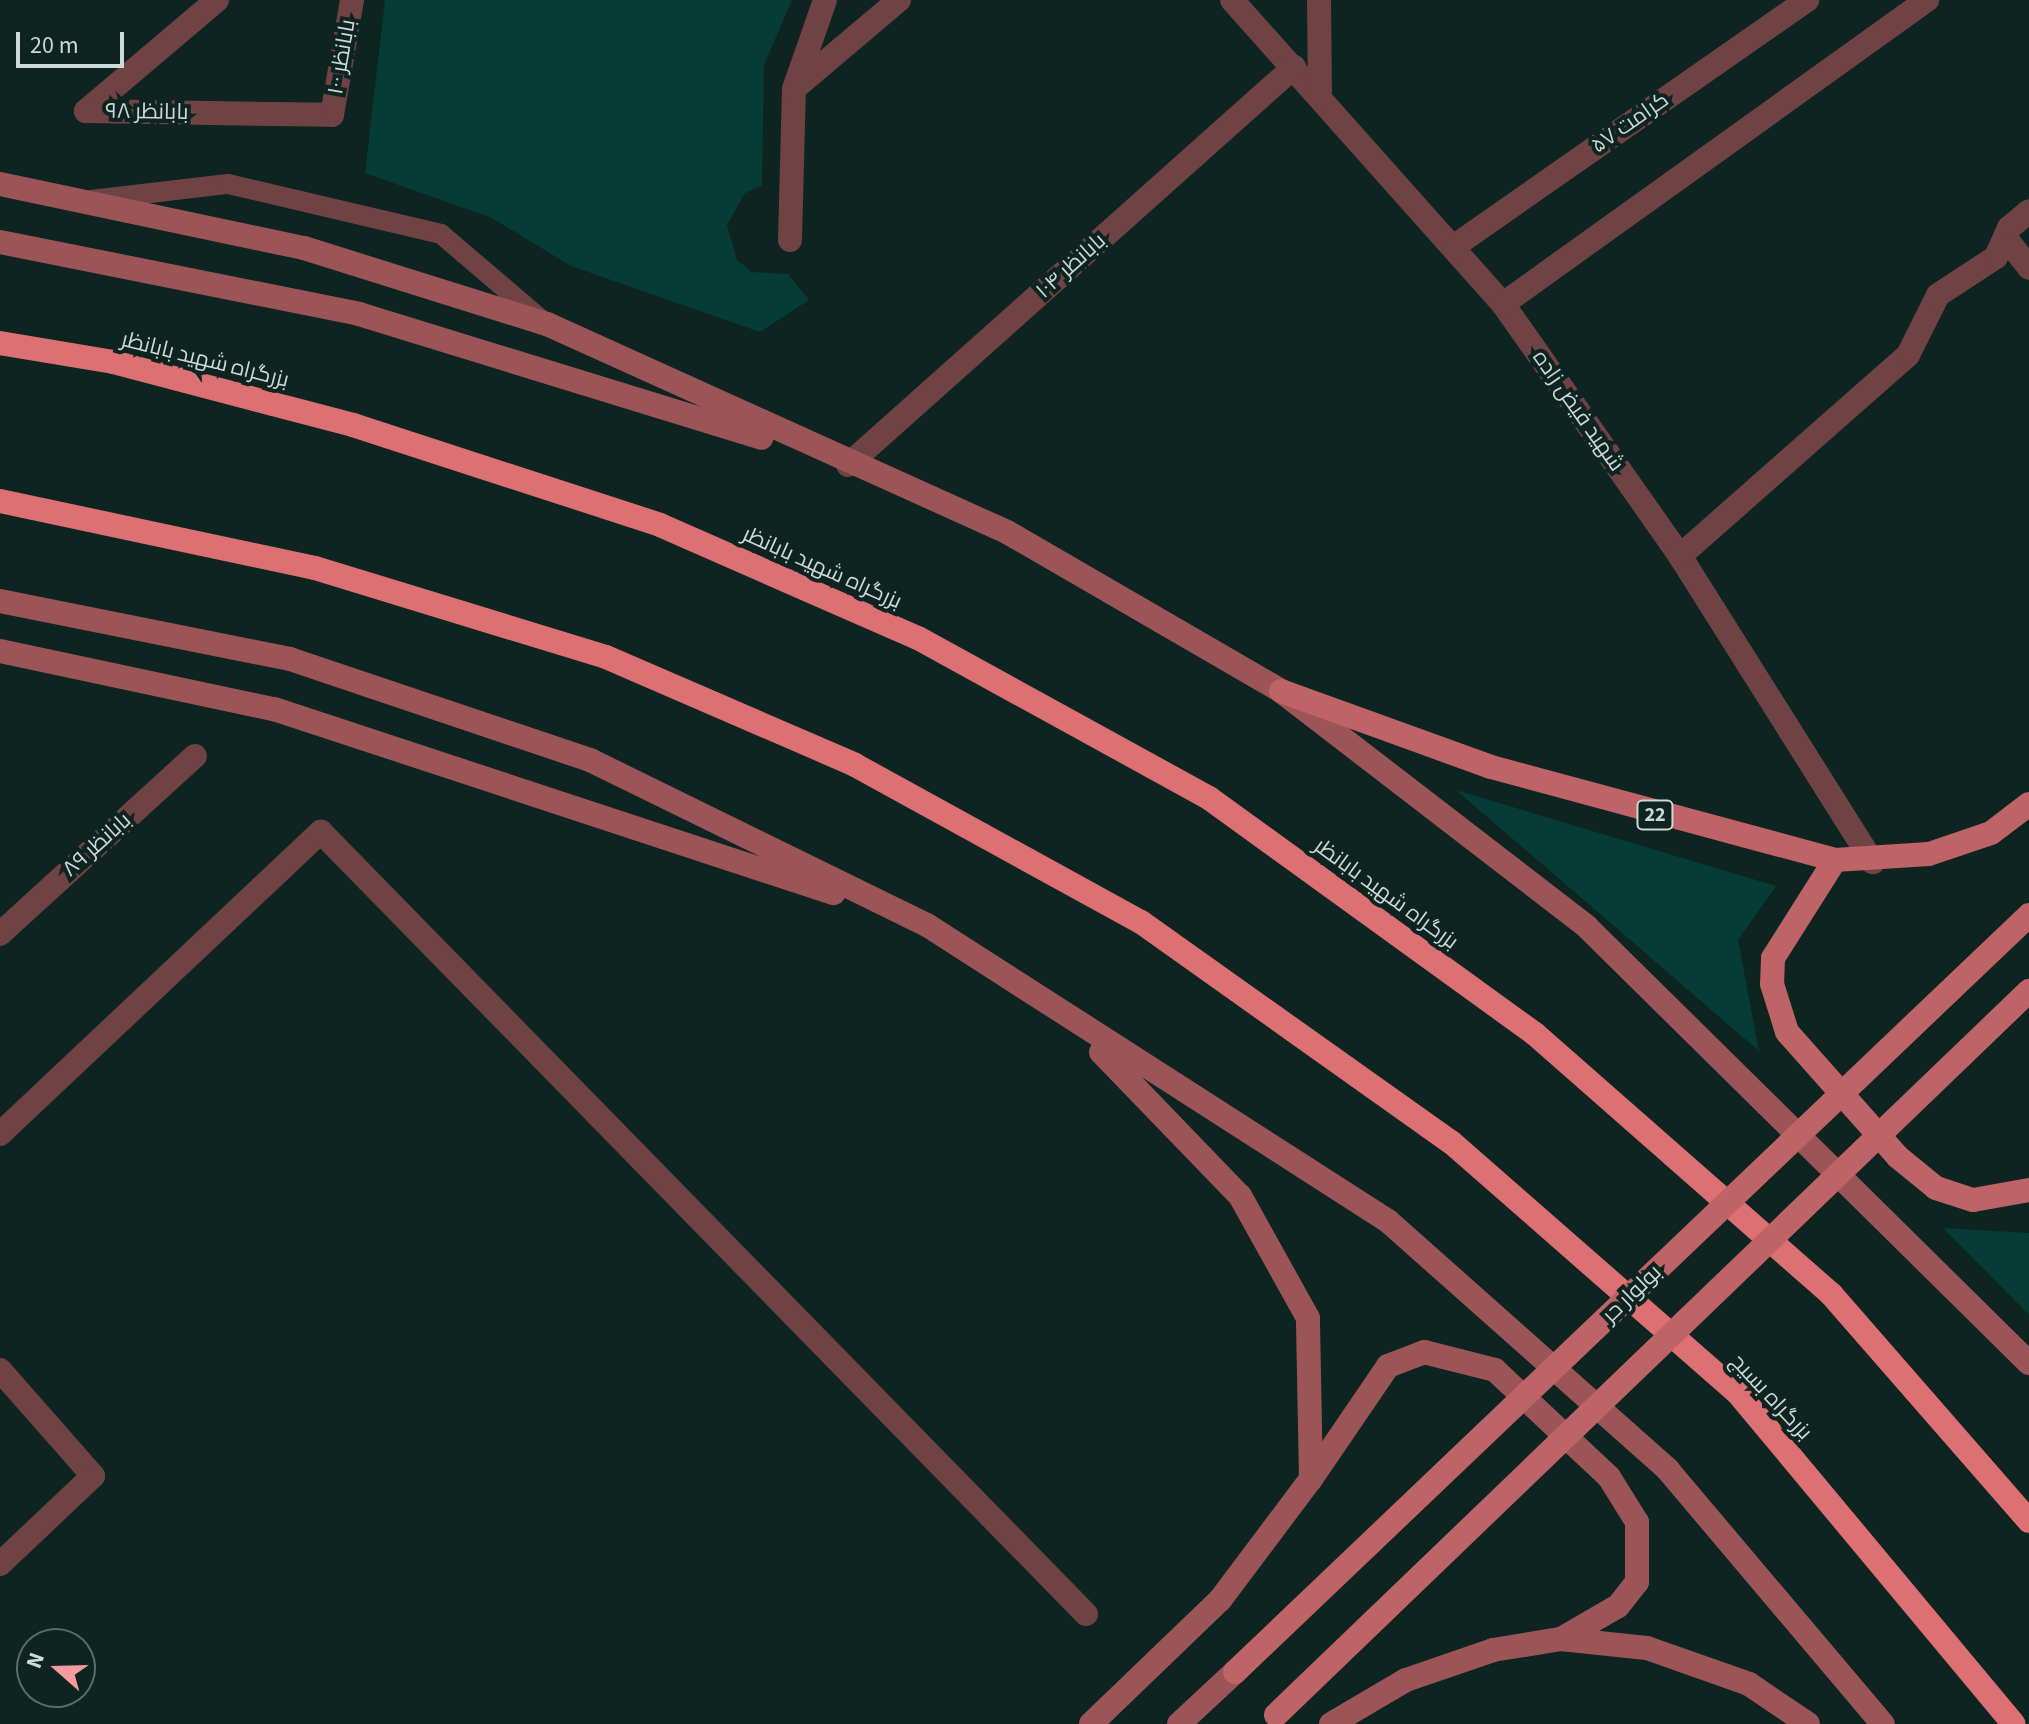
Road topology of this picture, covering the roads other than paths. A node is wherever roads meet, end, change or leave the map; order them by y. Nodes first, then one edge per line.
1 (217, 0) edge
2 (352, 0) edge
3 (825, 0) edge
4 (899, 0) edge
5 (1232, 0) edge
6 (1319, 0) edge
7 (1807, 0) edge
8 (1927, 0) edge
9 (1294, 67) junction
10 (794, 89) junction
11 (1320, 95) junction
12 (332, 115) joint
13 (0, 184) edge
14 (83, 200) junction
15 (2029, 211) edge
16 (2005, 237) junction
17 (790, 240) dead end
18 (0, 242) edge
19 (1453, 247) junction
20 (2029, 268) edge
21 (1503, 304) junction
22 (547, 324) junction
23 (0, 343) edge
24 (848, 465) junction
25 (0, 501) edge
26 (1680, 556) junction
27 (0, 601) edge
28 (0, 651) edge
29 (1281, 691) junction
30 (195, 756) dead end
31 (2029, 804) edge
32 (1835, 860) junction
33 (1873, 862) junction
34 (2029, 915) edge
35 (927, 925) junction
36 (0, 934) edge
37 (2029, 991) edge
38 (1075, 1025) junction
39 (0, 1134) edge
40 (2029, 1190) edge
41 (2029, 1363) edge
42 (0, 1370) edge
43 (1311, 1479) junction
44 (2029, 1521) edge
45 (0, 1564) edge
46 (1086, 1614) dead end
47 (1561, 1639) junction
48 (1272, 1720) edge
49 (1091, 1724) edge
50 (1179, 1724) edge
51 (1331, 1724) edge
52 (1808, 1724) edge
53 (1883, 1724) edge
54 (2014, 1724) edge

1 - 12 street, بابانظر ۹۸
2 - 12 street, بابانظر ۱۰۰
3 - 10 street
4 - 10 street
5 - 9 street, شهید فیض زاده
6 - 11 street
7 - 19 street, کرامت ۵۷
8 - 21 street
9 - 11 street, شهید فیض زاده
9 - 24 street, بابانظر ۱۰۴
10 - 17 street
11 - 19 street, شهید فیض زاده
13 - 14 main road
14 - 22 main road
14 - 22 lane
15 - 16 street
16 - 20 street
16 - 26 street
18 - 24 main road
19 - 21 street, شهید فیض زاده
21 - 26 street, شهید فیض زاده
22 - 24 main road
23 - 44 highway, بزرگراه شهید بابانظر
24 - 29 main road
25 - 54 highway, بزرگراه بسیج
26 - 33 street, شهید فیض زاده
27 - 35 main road
28 - 35 main road
29 - 32 main road, 22
29 - 41 main road
30 - 36 street, بابانظر ۸۹
31 - 33 main road, 22
32 - 33 main road, 22
32 - 40 main road
34 - 50 main road, بولوار حر, bridge
35 - 38 main road
37 - 48 main road, bridge
38 - 43 main road
38 - 53 main road
39 - 46 street
42 - 45 street
43 - 47 main road
43 - 49 main road
47 - 51 main road
47 - 52 main road

